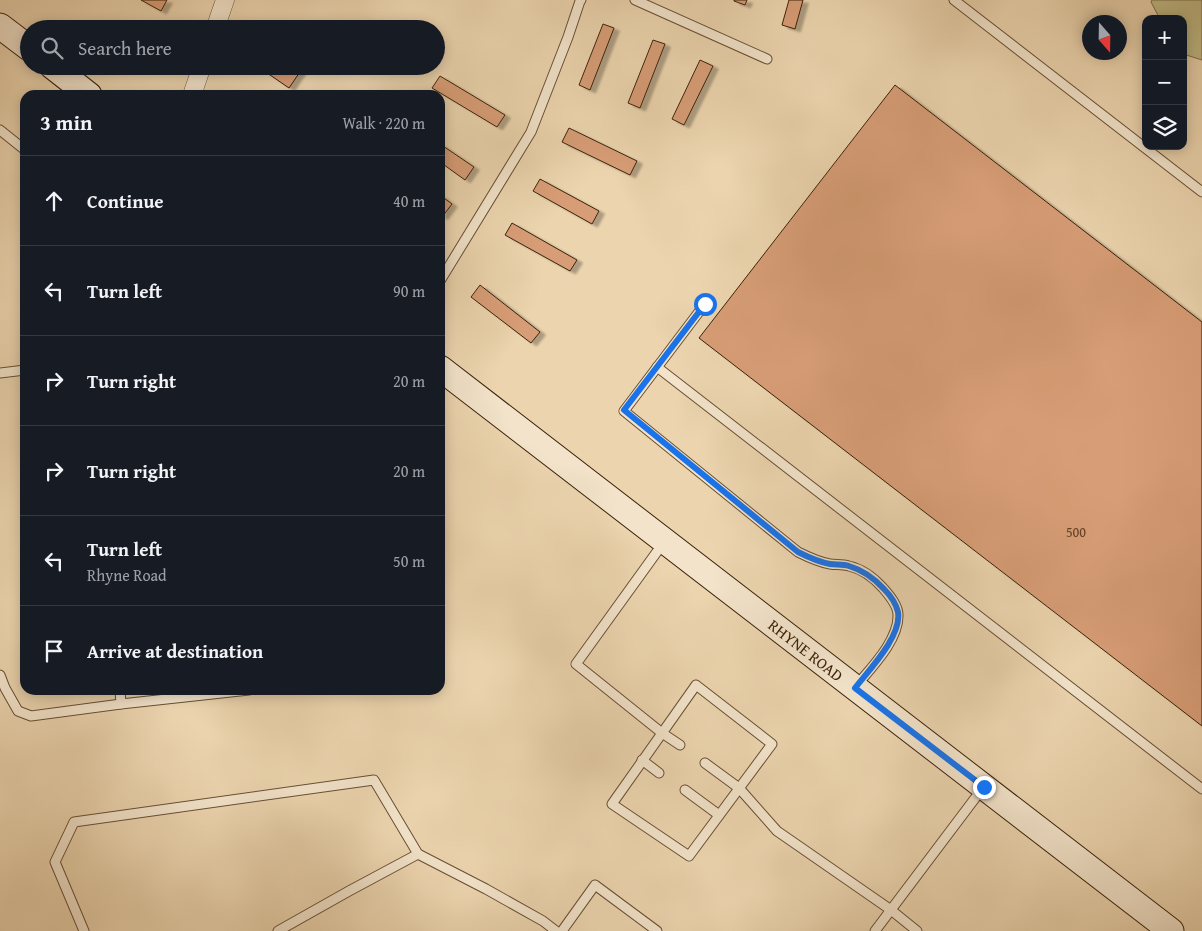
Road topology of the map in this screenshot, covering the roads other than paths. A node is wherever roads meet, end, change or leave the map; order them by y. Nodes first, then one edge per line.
1 (225, 0) edge
2 (581, 0) edge
3 (635, 0) edge
4 (954, 0) edge
5 (218, 20) edge
6 (0, 26) edge
7 (20, 41) edge
8 (767, 59) dead end
9 (63, 75) edge
10 (199, 75) edge
11 (83, 90) edge
12 (194, 90) edge
13 (0, 130) edge
14 (20, 146) edge
15 (1202, 192) edge
16 (445, 273) edge
17 (705, 304) dead end
18 (657, 367) junction
19 (20, 371) edge
20 (445, 372) edge
21 (0, 373) edge
22 (665, 541) junction
23 (0, 675) edge
24 (855, 688) junction
25 (120, 695) edge
26 (203, 695) edge
27 (121, 704) junction
28 (662, 733) junction
29 (680, 746) dead end
30 (642, 760) junction
31 (705, 763) dead end
32 (659, 773) dead end
33 (984, 787) junction
34 (739, 788) junction
35 (1202, 789) edge
36 (685, 790) dead end
37 (719, 815) junction
38 (418, 854) junction
39 (890, 910) junction
40 (84, 931) edge
41 (278, 931) edge
42 (556, 931) edge
43 (562, 931) edge
44 (657, 931) edge
45 (874, 931) edge
46 (917, 931) edge
47 (1171, 931) edge

1 - 5 street
2 - 16 lane
3 - 8 lane
4 - 15 lane
6 - 7 street
9 - 11 street
10 - 12 street
13 - 14 lane
17 - 18 lane
18 - 24 lane
18 - 35 lane
19 - 21 lane
20 - 22 street, RHYNE ROAD
22 - 24 street, RHYNE ROAD
22 - 28 lane
23 - 27 lane
24 - 33 street, RHYNE ROAD
25 - 27 lane
26 - 27 lane
28 - 29 lane
28 - 30 lane
28 - 34 lane
30 - 32 lane
30 - 37 lane
31 - 34 lane
33 - 39 lane
33 - 47 street, RHYNE ROAD
34 - 37 lane
34 - 39 lane
36 - 37 lane
38 - 40 lane
38 - 41 lane
38 - 42 lane
39 - 45 lane
39 - 46 lane
43 - 44 lane

